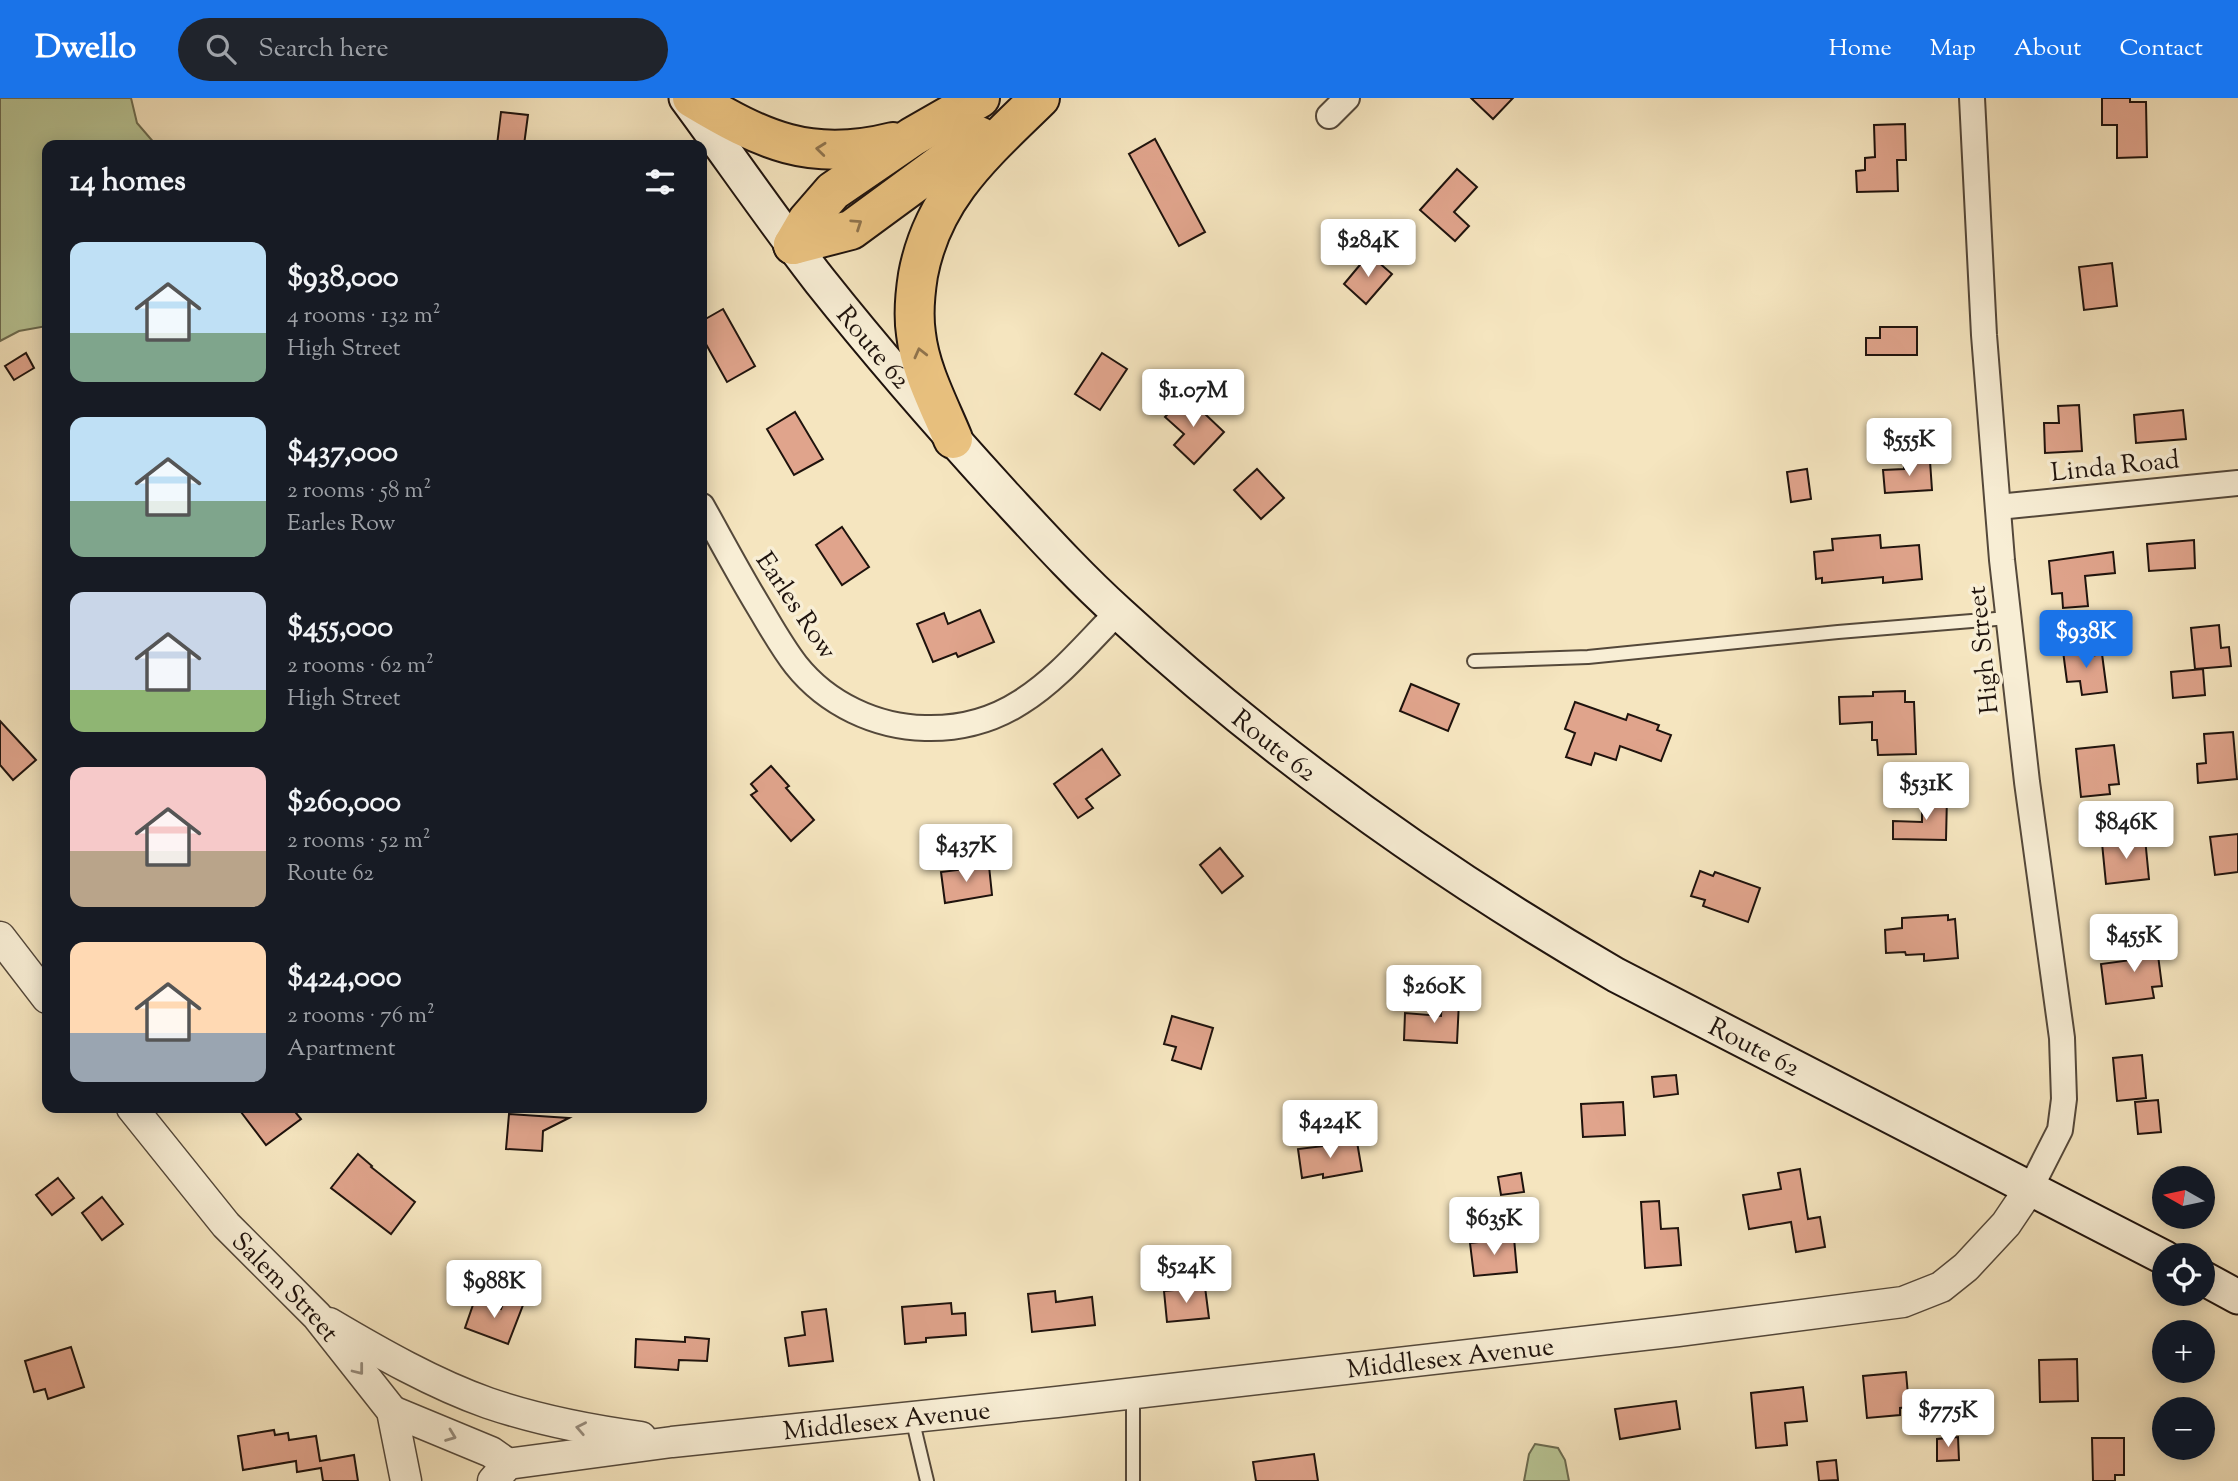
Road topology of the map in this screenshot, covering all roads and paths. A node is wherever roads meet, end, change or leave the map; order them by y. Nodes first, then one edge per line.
1 (689, 98) edge
2 (980, 98) edge
3 (1033, 98) edge
4 (1040, 98) edge
5 (1348, 98) edge
6 (1972, 98) edge
7 (1329, 116) dead end
8 (912, 137) junction
9 (793, 245) junction
10 (953, 439) junction
11 (2238, 483) edge
12 (1998, 507) junction
13 (707, 515) edge
14 (1118, 612) junction
15 (2008, 618) junction
16 (1474, 661) dead end
17 (0, 937) edge
18 (42, 992) edge
19 (136, 1113) edge
20 (2031, 1188) junction
21 (2152, 1251) edge
22 (2215, 1285) edge
23 (2238, 1297) edge
24 (317, 1316) junction
25 (456, 1390) junction
26 (1133, 1393) junction
27 (489, 1403) junction
28 (392, 1411) junction
29 (912, 1418) junction
30 (672, 1442) junction
31 (501, 1472) edge
32 (406, 1481) edge
33 (927, 1481) edge
34 (1133, 1481) edge

8 -> 1 highway
1 - 9 main road, Route 62
2 - 8 highway
9 -> 3 highway
10 -> 4 highway
5 - 7 street
6 - 12 street, High Street
8 - 9 highway
9 - 10 main road, Route 62
10 - 14 main road, Route 62
11 - 12 street, Linda Road
12 - 15 street, High Street
13 - 14 street, Earles Row
14 - 20 main road, Route 62
15 - 16 lane
15 - 20 street, High Street
17 - 18 street
19 - 24 street, Salem Street
20 - 21 main road
20 - 26 street, Middlesex Avenue
22 - 23 main road
24 - 25 street, Middlesex Avenue
24 -> 28 street, Salem Street
25 - 27 street, Middlesex Avenue
25 - 28 street
26 - 29 street, Middlesex Avenue
26 - 34 lane
30 -> 27 street, Middlesex Avenue
27 - 31 street
28 -> 31 street
28 - 32 street, Salem Street
29 - 30 street, Middlesex Avenue
29 - 33 lane
30 - 31 street, Middlesex Avenue

